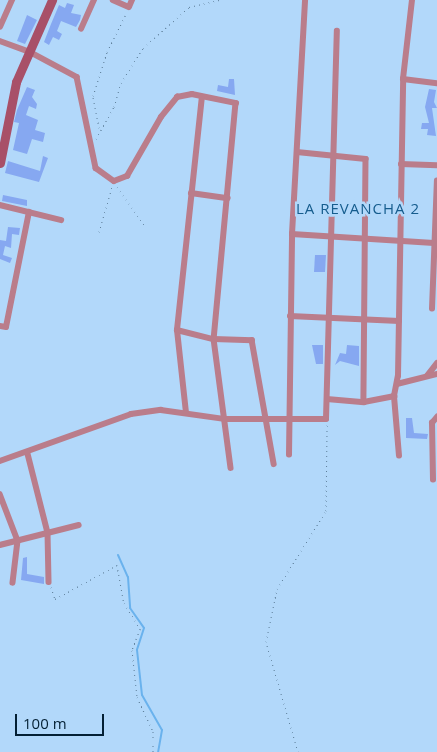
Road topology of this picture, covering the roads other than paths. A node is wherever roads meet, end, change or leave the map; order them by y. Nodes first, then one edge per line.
1 (12, 0) edge
2 (52, 0) edge
3 (94, 0) edge
4 (113, 0) edge
5 (132, 0) edge
6 (305, 0) edge
7 (412, 0) edge
8 (0, 27) edge
9 (81, 29) dead end
10 (337, 31) dead end
11 (0, 41) edge
12 (30, 52) junction
13 (403, 79) junction
14 (437, 82) edge
15 (202, 97) junction
16 (297, 152) junction
17 (334, 154) junction
18 (0, 159) edge
19 (401, 164) junction
20 (437, 165) edge
21 (437, 181) edge
22 (192, 193) junction
23 (228, 198) junction
24 (0, 205) edge
25 (29, 212) junction
26 (61, 220) dead end
27 (292, 234) junction
28 (332, 236) junction
29 (365, 238) junction
30 (399, 242) junction
31 (434, 243) junction
32 (432, 309) dead end
33 (290, 316) junction
34 (329, 317) junction
35 (365, 319) junction
36 (399, 321) junction
37 (0, 326) edge
38 (177, 330) junction
39 (214, 339) junction
40 (437, 363) edge
41 (437, 374) edge
42 (427, 376) junction
43 (396, 384) junction
44 (394, 396) junction
45 (327, 399) junction
46 (364, 402) junction
47 (186, 413) junction
48 (437, 417) edge
49 (266, 418) junction
50 (225, 419) junction
51 (290, 421) junction
52 (28, 454) junction
53 (289, 455) dead end
54 (399, 456) dead end
55 (0, 461) edge
56 (274, 464) dead end
57 (231, 468) dead end
58 (433, 480) dead end
59 (0, 494) edge
60 (80, 525) dead end
61 (48, 533) junction
62 (18, 541) junction
63 (0, 546) edge
64 (49, 582) road end
65 (13, 583) dead end

1 - 8 street
2 - 12 street
3 - 9 street
4 - 5 street
6 - 16 street
7 - 13 street
10 - 17 street
11 - 12 street
12 - 15 street
12 - 18 street
13 - 14 street
13 - 19 street
15 - 22 street
15 - 23 street
16 - 17 street
16 - 27 street
17 - 28 street
17 - 29 street
19 - 20 street
19 - 30 street
21 - 31 street
22 - 23 street
22 - 38 street
23 - 39 street
24 - 25 street
25 - 26 street
25 - 37 street
27 - 28 street
27 - 33 street
28 - 29 street
28 - 34 street
29 - 30 street
29 - 35 street
30 - 31 street
30 - 36 street
31 - 32 street
33 - 34 street
33 - 51 street
34 - 35 street
34 - 45 street
35 - 36 street
35 - 46 street
36 - 43 street
38 - 39 street
38 - 47 street
39 - 49 street
39 - 50 street
40 - 42 street
41 - 42 street
42 - 43 street
43 - 44 street
44 - 46 street
44 - 54 street
45 - 46 street
45 - 51 street
47 - 50 street
47 - 52 street
48 - 58 street
49 - 50 street
49 - 51 street
49 - 56 street
50 - 57 street
51 - 53 street
52 - 55 street
52 - 61 street
59 - 62 street
60 - 61 street
61 - 62 street
61 - 64 street
62 - 63 street
62 - 65 street

